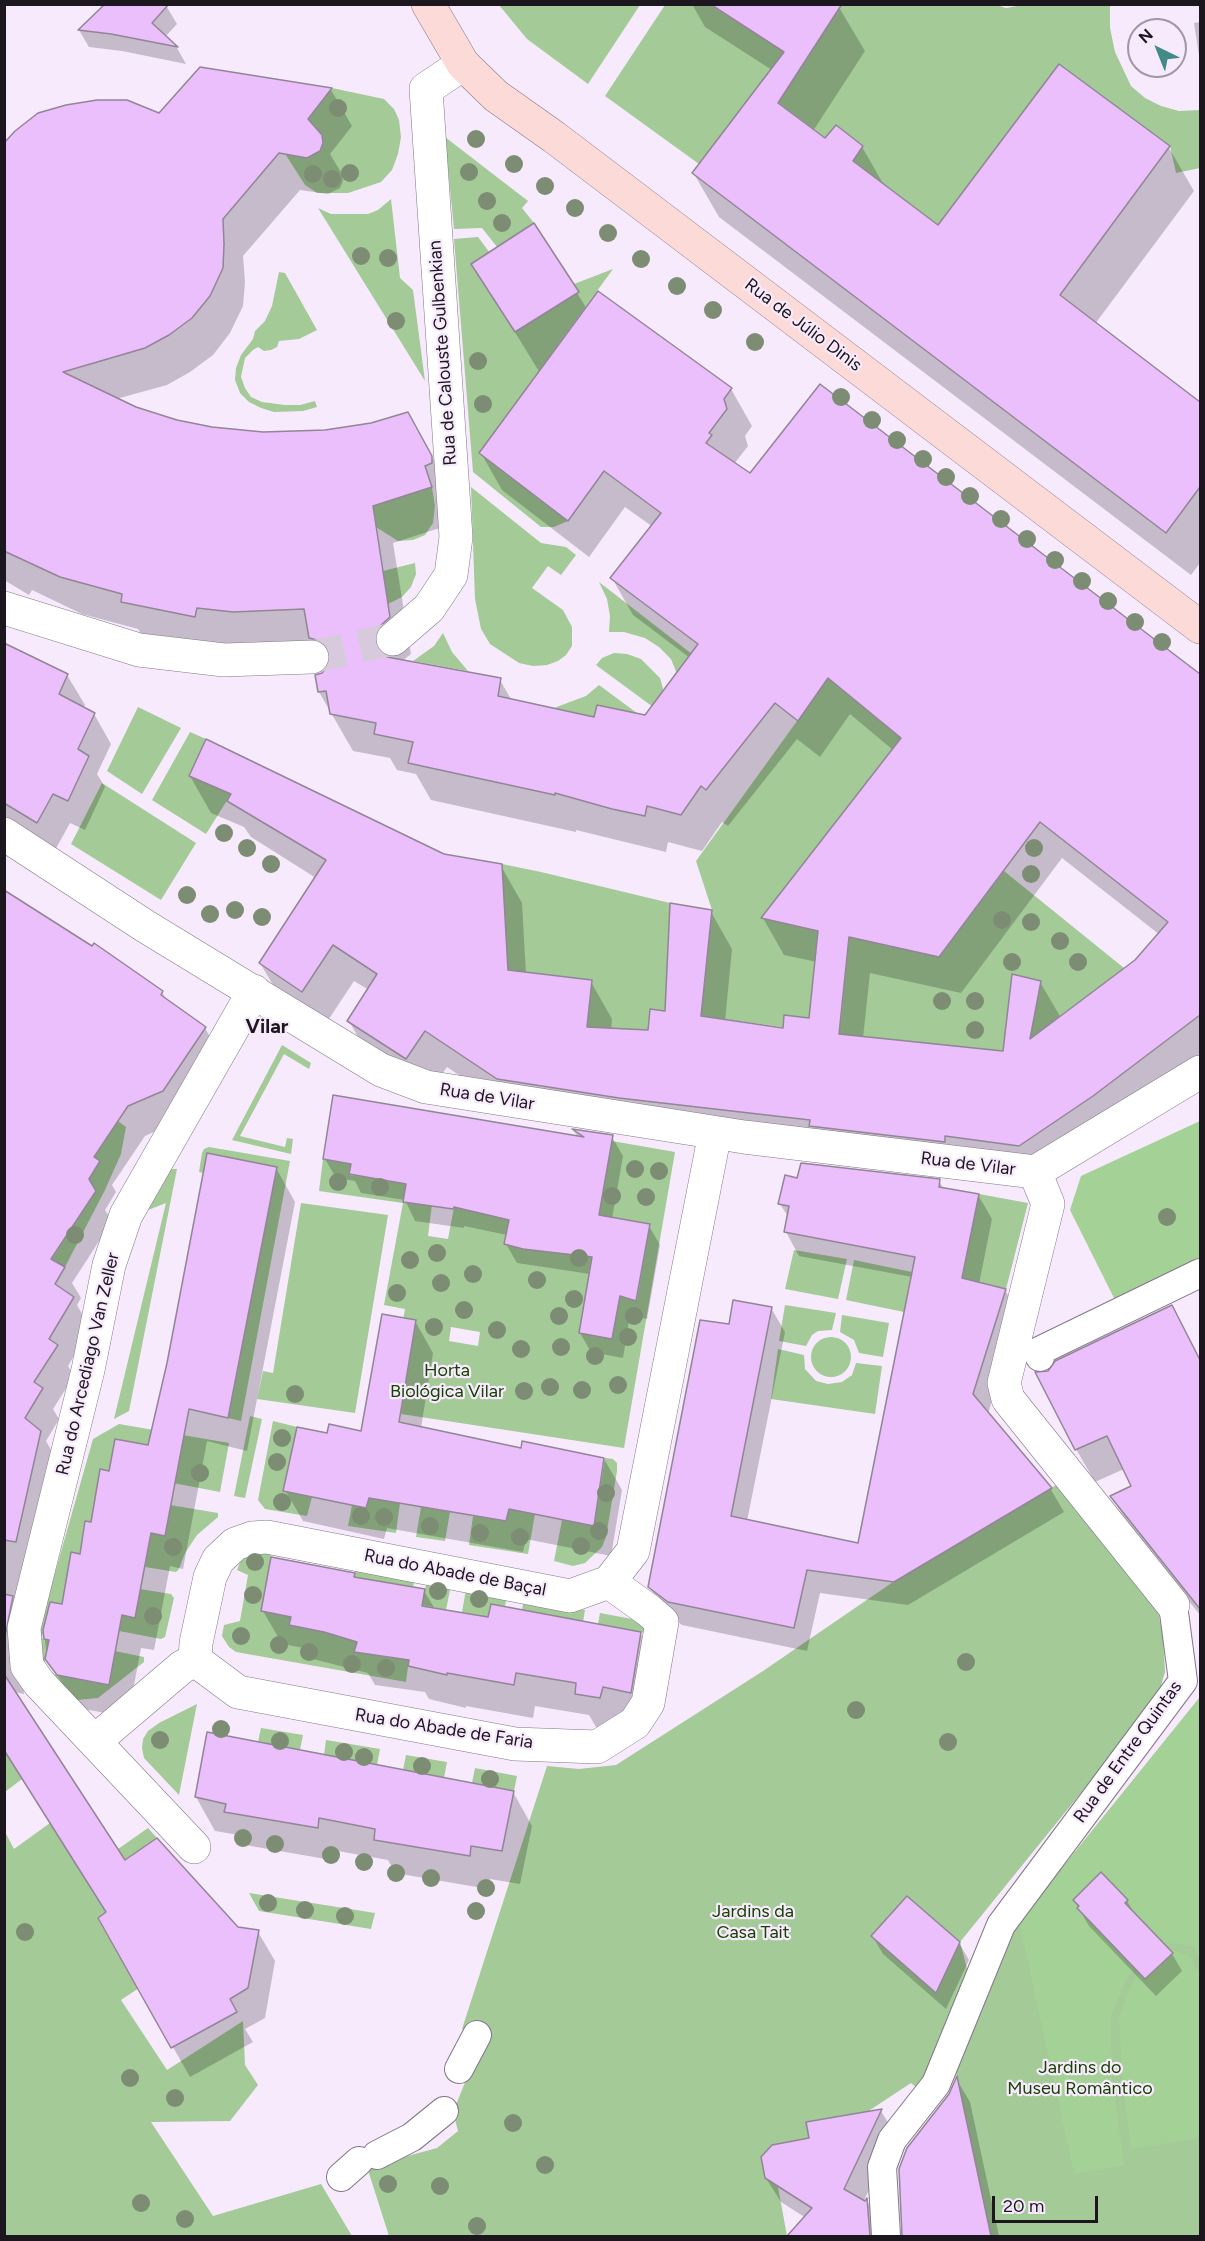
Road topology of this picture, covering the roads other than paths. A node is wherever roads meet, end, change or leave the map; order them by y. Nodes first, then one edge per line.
1 (428, 4) edge
2 (463, 64) junction
3 (4, 608) edge
4 (1200, 627) edge
5 (393, 639) tunnel mouth
6 (312, 657) tunnel mouth
7 (4, 834) edge
8 (254, 992) junction
9 (1200, 1072) edge
10 (715, 1133) junction
11 (1035, 1172) junction
12 (1200, 1273) edge
13 (1040, 1357) dead end
14 (609, 1582) junction
15 (1173, 1605) joint
16 (195, 1660) junction
17 (95, 1741) junction
18 (194, 1847) dead end
19 (477, 2035) dead end
20 (451, 2068) dead end
21 (444, 2111) dead end
22 (359, 2164) dead end
23 (886, 2236) edge

1 - 2 main road, Rua de Júlio Dinis
2 - 4 main road, Rua de Júlio Dinis
2 - 5 street, Rua de Calouste Gulbenkian
3 - 6 street
7 - 8 street, Rua de Vilar
8 - 10 street, Rua de Vilar
8 - 17 street, Rua do Arcediago Van Zeller
9 - 11 street
10 - 11 street, Rua de Vilar
10 - 14 street
11 - 15 street, Rua de Entre Quintas
12 - 13 street
14 - 16 street, Rua do Abade de Baçal
14 - 16 street, Rua do Abade de Faria
15 - 23 street, Rua de Entre Quintas
16 - 17 street
17 - 18 street
19 - 20 street
21 - 22 street

